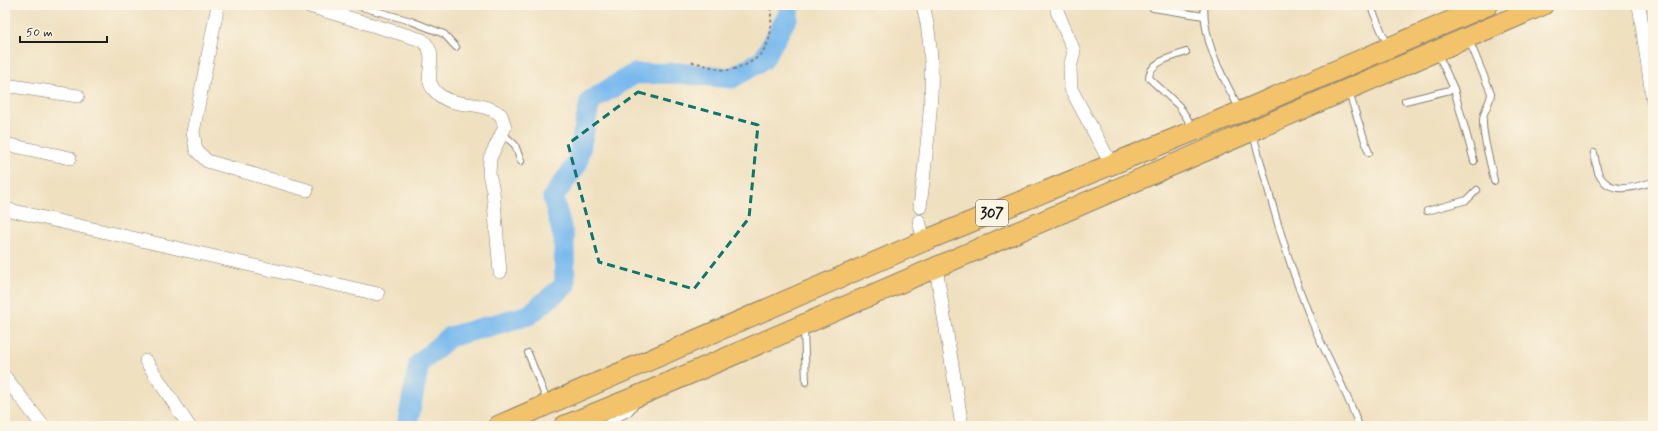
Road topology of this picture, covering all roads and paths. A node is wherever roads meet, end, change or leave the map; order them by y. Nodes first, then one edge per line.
1 (218, 5) edge
2 (306, 5) edge
3 (355, 5) edge
4 (770, 5) edge
5 (923, 5) edge
6 (1149, 5) edge
7 (1204, 5) edge
8 (1370, 5) edge
9 (1488, 5) edge
10 (1544, 5) edge
11 (1639, 5) edge
12 (1057, 11) dead end
13 (1204, 16) junction
14 (1468, 36) junction
15 (456, 47) dead end
16 (1389, 48) junction
17 (1436, 51) junction
18 (1186, 52) dead end
19 (692, 62) dead end
20 (1398, 68) junction
21 (5, 85) edge
22 (1348, 89) junction
23 (1454, 89) junction
24 (78, 96) dead end
25 (1405, 101) dead end
26 (1653, 101) edge
27 (1240, 112) junction
28 (1195, 130) junction
29 (1252, 131) junction
30 (502, 133) junction
31 (5, 144) edge
32 (1369, 153) dead end
33 (1594, 153) dead end
34 (70, 158) dead end
35 (521, 161) dead end
36 (1474, 161) dead end
37 (1111, 164) junction
38 (1494, 181) dead end
39 (1653, 182) edge
40 (306, 190) dead end
41 (1477, 190) dead end
42 (920, 207) dead end
43 (5, 209) edge
44 (1428, 211) dead end
45 (919, 221) dead end
46 (924, 241) junction
47 (936, 268) junction
48 (500, 272) dead end
49 (378, 294) dead end
50 (804, 324) junction
51 (528, 353) dead end
52 (146, 361) dead end
53 (5, 377) edge
54 (806, 382) dead end
55 (645, 393) junction
56 (548, 404) junction
57 (43, 426) edge
58 (189, 426) edge
59 (498, 426) edge
60 (564, 426) edge
61 (601, 426) edge
62 (962, 426) edge
63 (1359, 426) edge

1 - 40 street
2 - 30 street
3 - 15 lane
4 - 19 path
5 - 42 street
6 - 13 lane
7 - 13 lane
8 - 16 lane
9 - 16 main road, 307
10 - 14 main road, 307
11 - 26 street
12 - 37 street
13 - 27 lane
14 - 17 main road, 307
14 - 38 lane
16 - 20 main road
16 - 27 main road, 307
17 - 20 main road, 307
17 - 23 lane
18 - 28 lane
20 - 22 main road, 307
21 - 24 street
22 - 29 main road, 307
22 - 32 lane
23 - 25 lane
23 - 36 lane
27 - 28 main road, 307
28 - 37 main road, 307
29 - 47 main road, 307
29 - 63 lane
30 - 35 lane
30 - 48 street
31 - 34 street
33 - 39 lane
37 - 46 main road, 307
41 - 44 lane
43 - 49 street
45 - 46 street
46 - 56 main road, 307
47 - 50 main road, 307
47 - 62 street
50 - 54 lane
50 - 55 main road, 307
51 - 56 lane
52 - 58 street
53 - 57 street
55 - 60 main road, 307
55 - 61 lane
56 - 59 main road, 307

